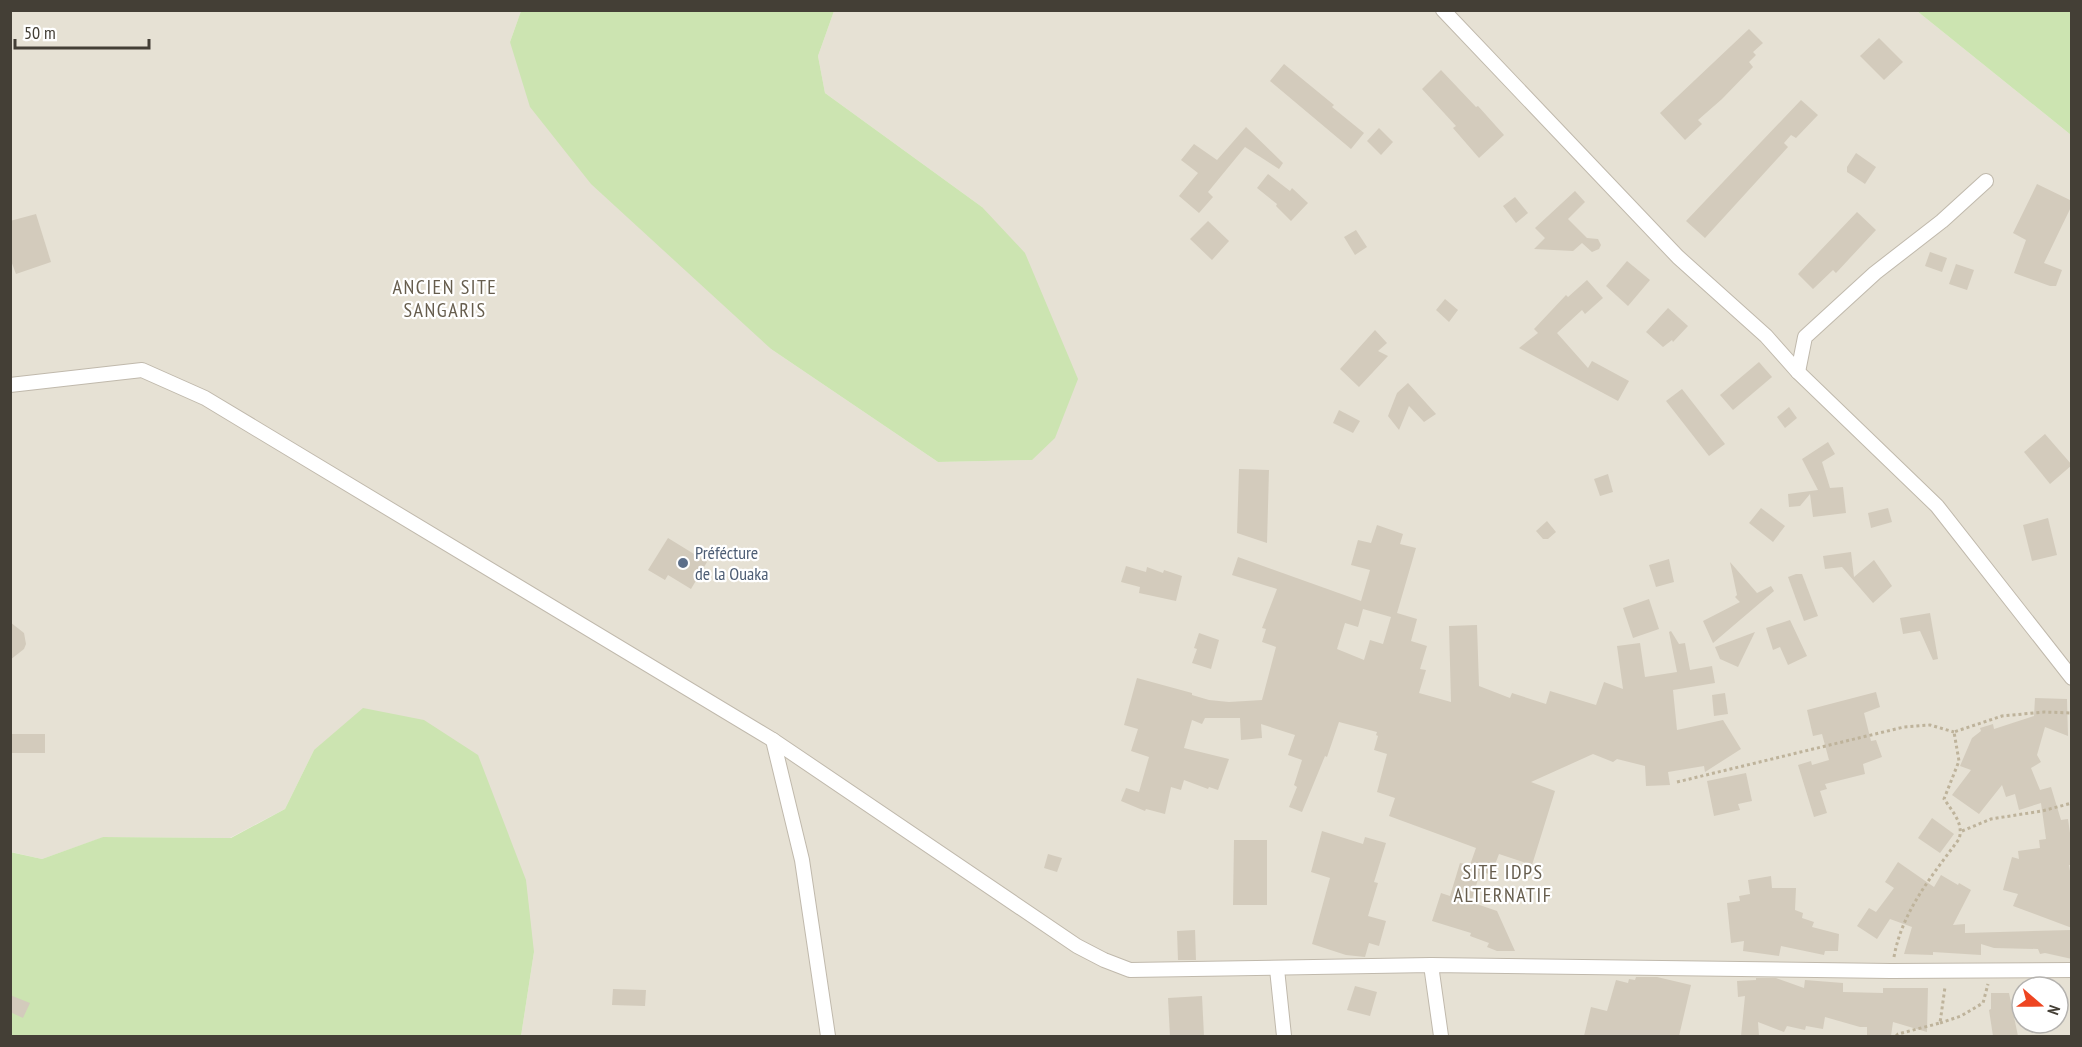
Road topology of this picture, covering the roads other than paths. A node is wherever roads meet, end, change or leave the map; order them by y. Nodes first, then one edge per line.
1 (1443, 10) edge
2 (1986, 181) dead end
3 (1798, 372) junction
4 (10, 385) edge
5 (2072, 678) edge
6 (773, 740) junction
7 (1431, 965) junction
8 (1277, 969) junction
9 (2072, 970) edge
10 (828, 1036) edge
11 (1284, 1036) edge
12 (1441, 1036) edge

1 - 3 street
2 - 3 street
3 - 5 street
4 - 6 street
6 - 8 street
6 - 10 street
7 - 8 street
7 - 9 street
7 - 12 street
8 - 11 street

